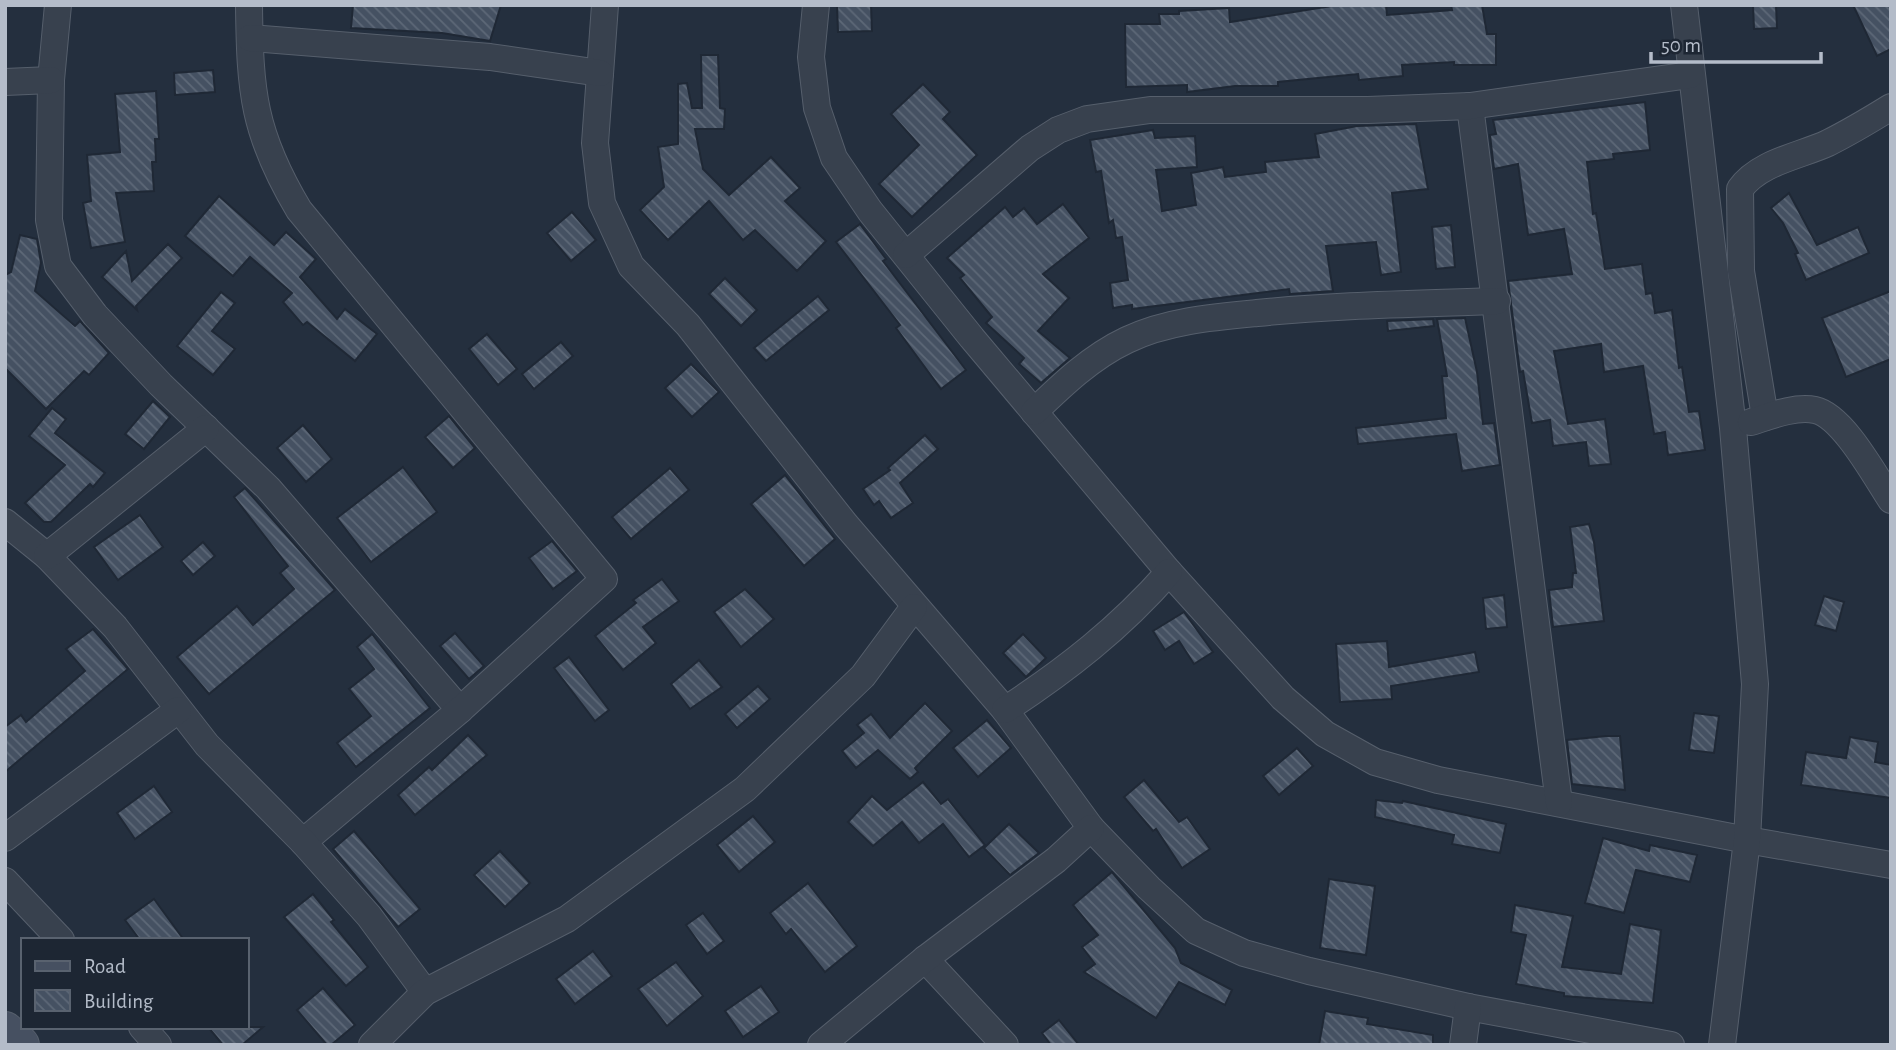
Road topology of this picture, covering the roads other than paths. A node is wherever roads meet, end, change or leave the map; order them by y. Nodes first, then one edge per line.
1 (58, 5) edge
2 (250, 5) edge
3 (605, 5) edge
4 (816, 5) edge
5 (1684, 5) edge
6 (250, 38) junction
7 (600, 73) junction
8 (1690, 75) junction
9 (51, 80) junction
10 (5, 82) edge
11 (1471, 106) junction
12 (1891, 107) edge
13 (906, 255) junction
14 (1497, 301) junction
15 (1034, 412) junction
16 (1765, 418) junction
17 (206, 428) junction
18 (1733, 428) junction
19 (1891, 500) edge
20 (5, 522) edge
21 (47, 556) junction
22 (1169, 572) junction
23 (914, 607) junction
24 (178, 710) junction
25 (460, 710) junction
26 (1005, 710) junction
27 (1559, 803) junction
28 (1091, 828) junction
29 (5, 838) edge
30 (1747, 841) junction
31 (303, 842) junction
32 (1891, 865) edge
33 (5, 881) edge
34 (59, 938) edge
35 (925, 959) junction
36 (425, 992) junction
37 (1468, 1007) junction
38 (144, 1029) edge
39 (5, 1031) edge
40 (20, 1045) edge
41 (158, 1045) edge
42 (372, 1045) edge
43 (821, 1045) edge
44 (1005, 1045) edge
45 (1463, 1045) edge
46 (1671, 1045) edge
47 (1722, 1045) edge

1 - 9 street
2 - 6 street
3 - 7 street
4 - 13 street
5 - 8 street
6 - 7 street
6 - 25 street
7 - 23 street
8 - 11 street
8 - 18 street
9 - 10 street
9 - 17 street
11 - 13 street
11 - 14 street
12 - 16 street
13 - 15 street
14 - 15 street
14 - 27 street
15 - 22 street
16 - 18 street
16 - 19 street
17 - 21 street
17 - 25 street
18 - 30 street
20 - 21 street
21 - 24 street
22 - 26 street
22 - 27 street
23 - 26 street
23 - 36 street
24 - 29 street
24 - 31 street
25 - 31 street
26 - 28 street
27 - 30 street
28 - 35 street
28 - 37 street
30 - 32 street
30 - 47 street
31 - 36 street
33 - 34 street
35 - 43 street
35 - 44 street
36 - 42 street
37 - 45 street
37 - 46 street
38 - 41 street
39 - 40 street

